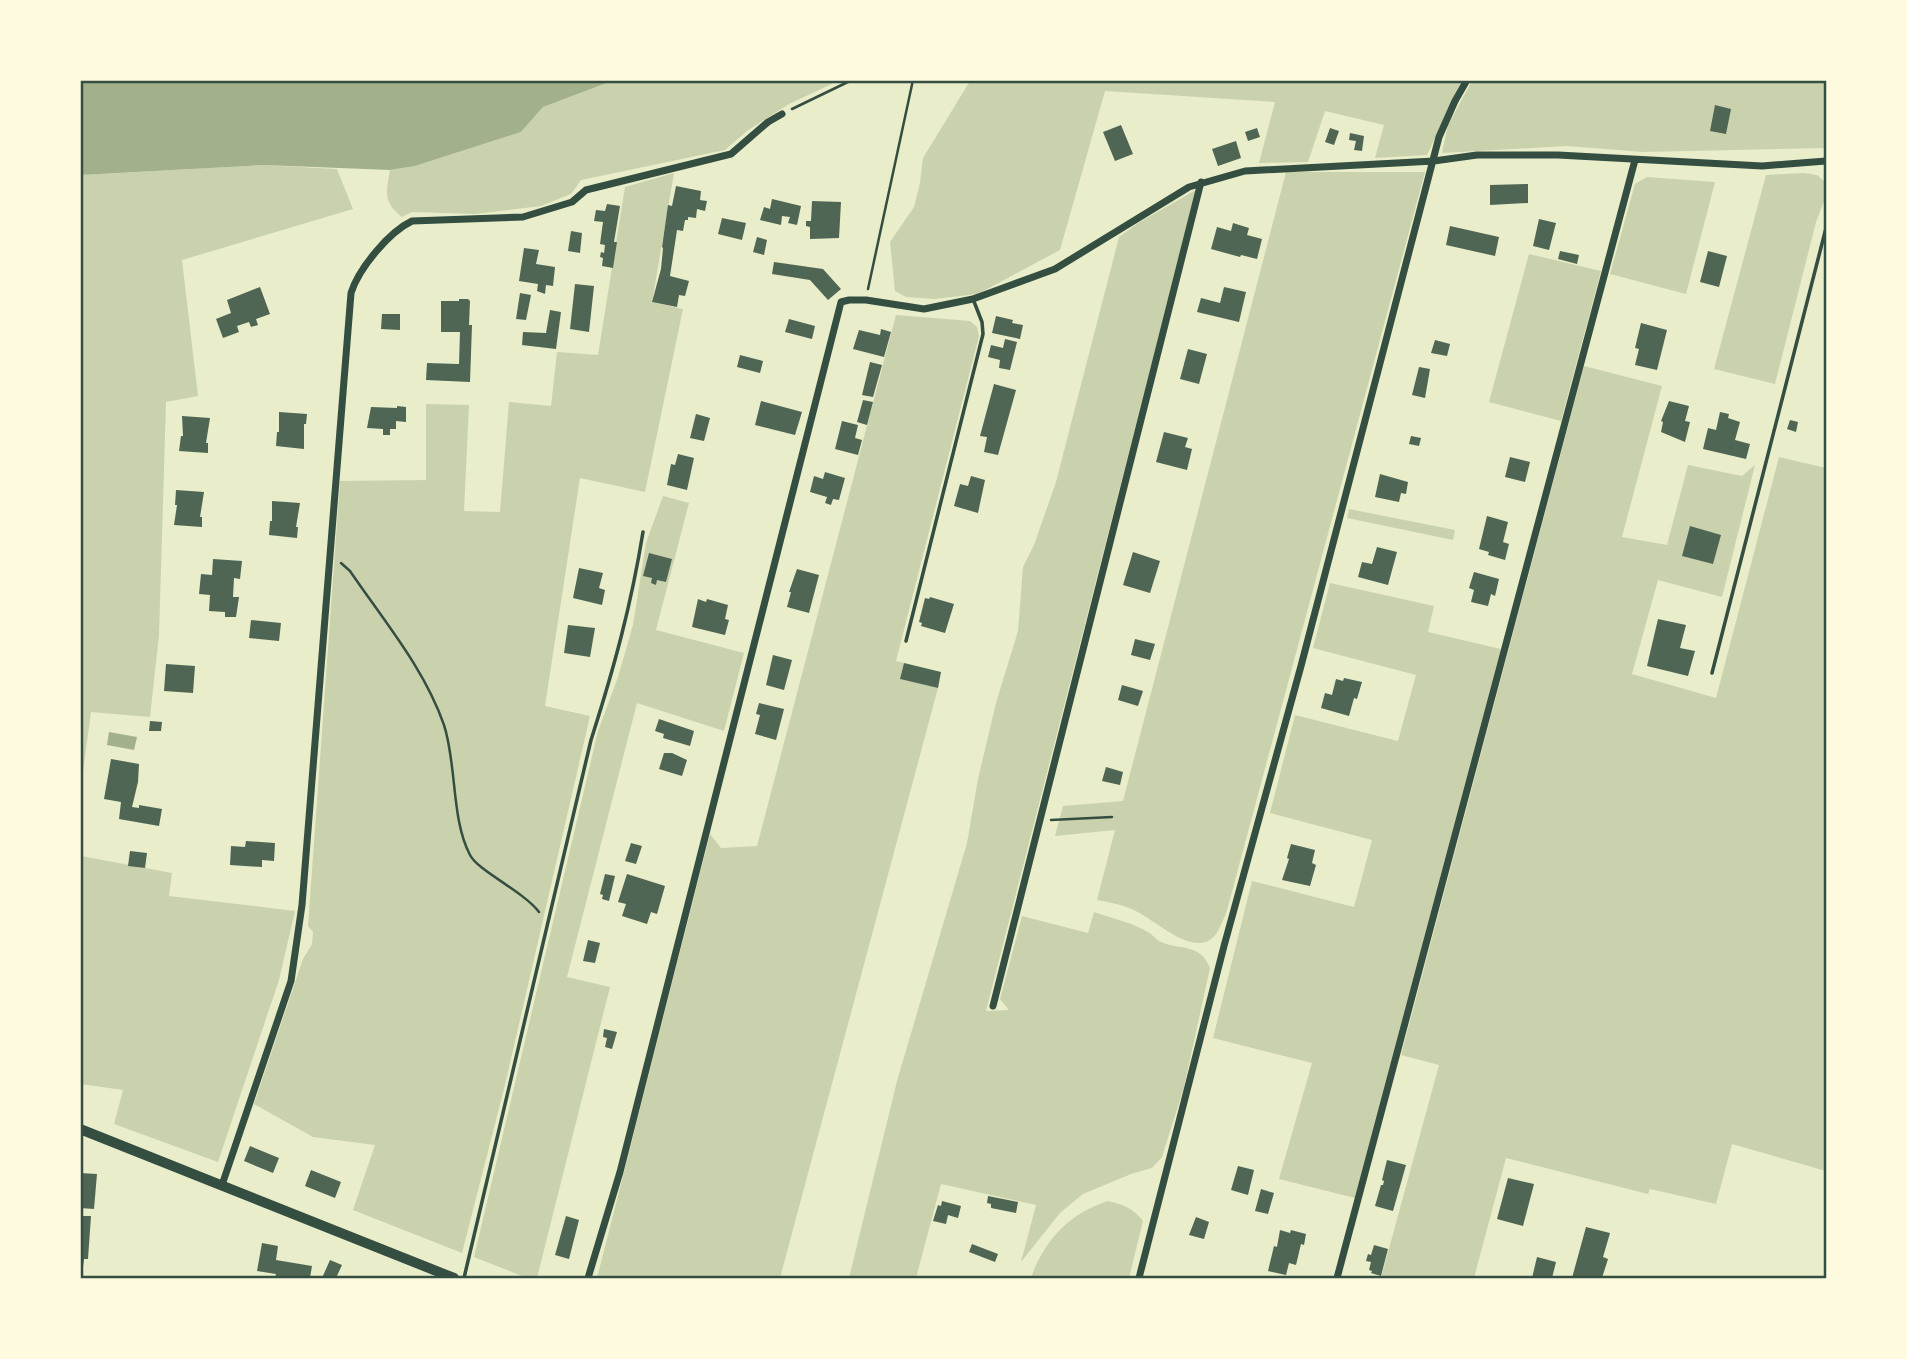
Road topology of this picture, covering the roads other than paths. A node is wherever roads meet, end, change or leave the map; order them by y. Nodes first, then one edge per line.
1 (1467, 80) edge
2 (782, 114) road end
3 (1635, 160) junction
4 (1434, 161) junction
5 (1826, 161) edge
6 (1201, 182) junction
7 (1826, 229) edge
8 (973, 299) junction
9 (643, 532) dead end
10 (906, 641) dead end
11 (1712, 673) dead end
12 (993, 1006) dead end
13 (80, 1129) edge
14 (222, 1185) junction
15 (454, 1279) edge
16 (464, 1279) edge
17 (588, 1279) edge
18 (1139, 1279) edge
19 (1337, 1279) edge

1 - 4 street
2 - 14 street
3 - 4 street
3 - 5 street
3 - 19 street
4 - 6 street
4 - 18 street
6 - 8 street
6 - 12 street
7 - 11 lane
8 - 10 lane
8 - 17 street
9 - 16 lane
13 - 14 main road
14 - 15 main road

